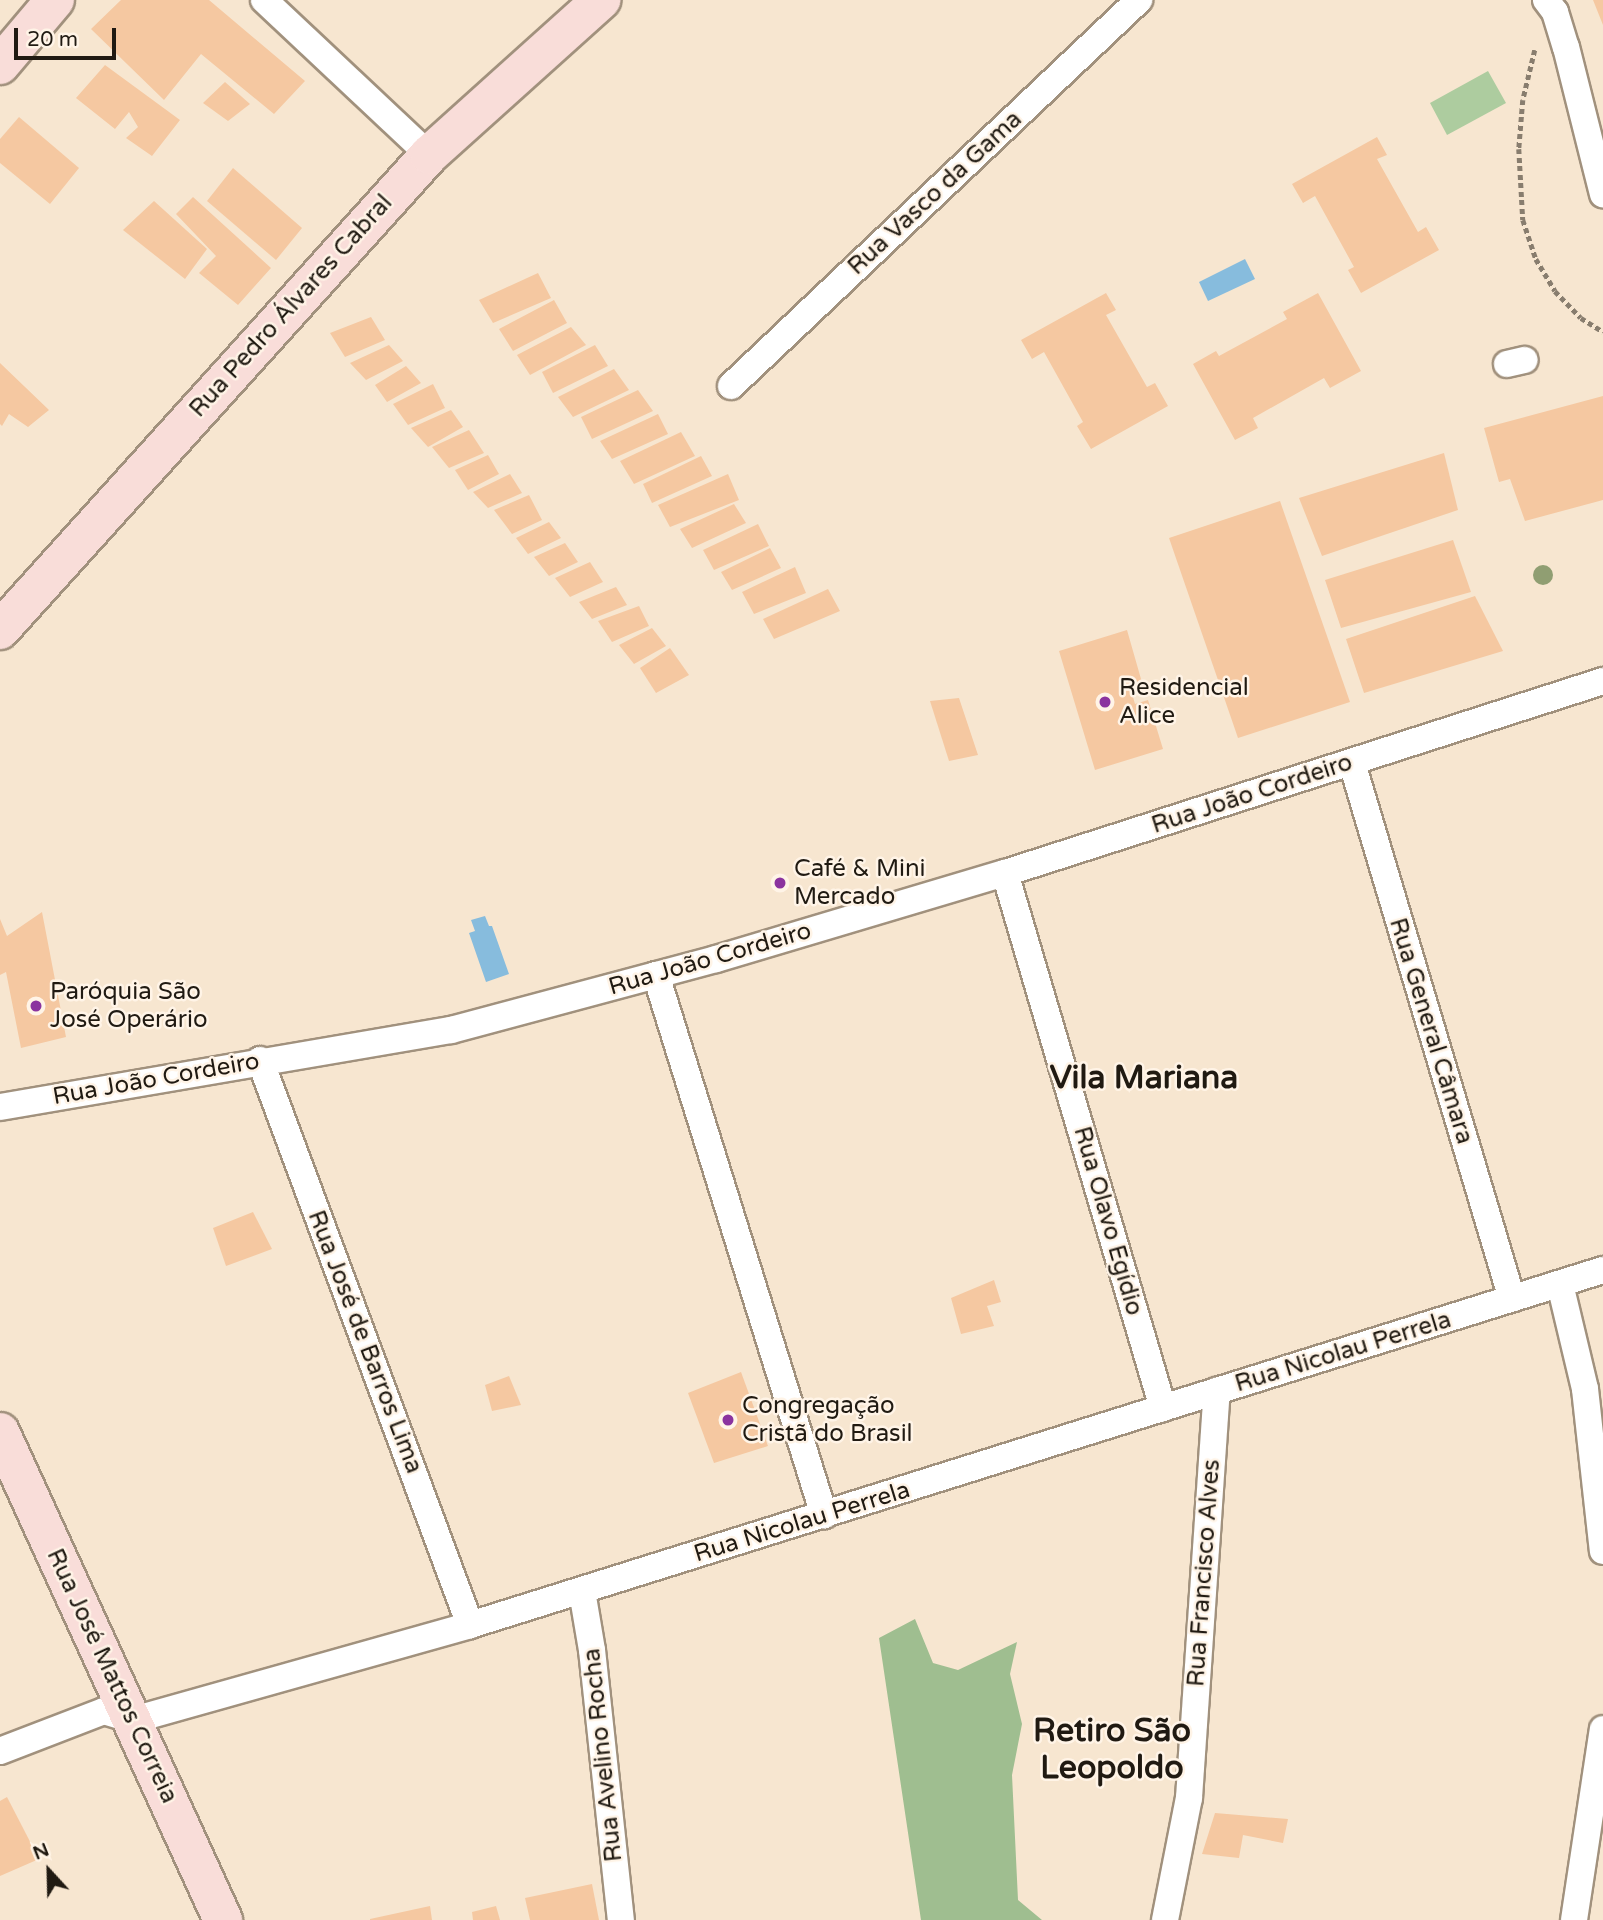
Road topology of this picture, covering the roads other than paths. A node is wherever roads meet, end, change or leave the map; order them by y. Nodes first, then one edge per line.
1 (55, 0) edge
2 (264, 0) edge
3 (601, 0) edge
4 (1139, 0) edge
5 (1551, 6) edge
6 (0, 65) edge
7 (429, 155) junction
8 (1603, 194) edge
9 (731, 386) dead end
10 (0, 629) edge
11 (1603, 681) edge
12 (1352, 762) junction
13 (1005, 873) junction
14 (656, 975) junction
15 (260, 1060) junction
16 (0, 1107) edge
17 (1603, 1270) edge
18 (1560, 1284) junction
19 (1512, 1299) junction
20 (1217, 1391) junction
21 (1163, 1408) junction
22 (0, 1432) edge
23 (824, 1515) junction
24 (1603, 1551) edge
25 (582, 1591) junction
26 (470, 1625) junction
27 (133, 1720) junction
28 (1603, 1729) edge
29 (0, 1751) edge
30 (223, 1920) edge
31 (621, 1920) edge
32 (1165, 1920) edge
33 (1574, 1920) edge

1 - 6 main road
2 - 7 street
3 - 7 main road, Rua Pedro Álvares Cabral
4 - 9 street, Rua Vasco da Gama
5 - 8 street
7 - 10 main road, Rua Pedro Álvares Cabral
11 - 12 street, Rua João Cordeiro
12 - 13 street, Rua João Cordeiro
12 - 19 street, Rua General Câmara
13 - 14 street, Rua João Cordeiro
13 - 21 street, Rua Olavo Egídio
14 - 15 street, Rua João Cordeiro
14 - 23 street
15 - 16 street, Rua João Cordeiro
15 - 26 street, Rua José de Barros Lima
17 - 18 street, Rua Nicolau Perrela
18 - 19 street, Rua Nicolau Perrela
18 - 24 street
19 - 20 street, Rua Nicolau Perrela
20 - 21 street, Rua Nicolau Perrela
20 - 32 street, Rua Francisco Alves
21 - 23 street, Rua Nicolau Perrela
22 - 27 main road, Rua José Mattos Correia
23 - 25 street, Rua Nicolau Perrela
25 - 26 street, Rua Nicolau Perrela
25 - 31 street, Rua Avelino Rocha
26 - 27 street, Rua Nicolau Perrela
27 - 29 street, Rua Nicolau Perrela
27 - 30 main road, Rua José Mattos Correia
28 - 33 street

